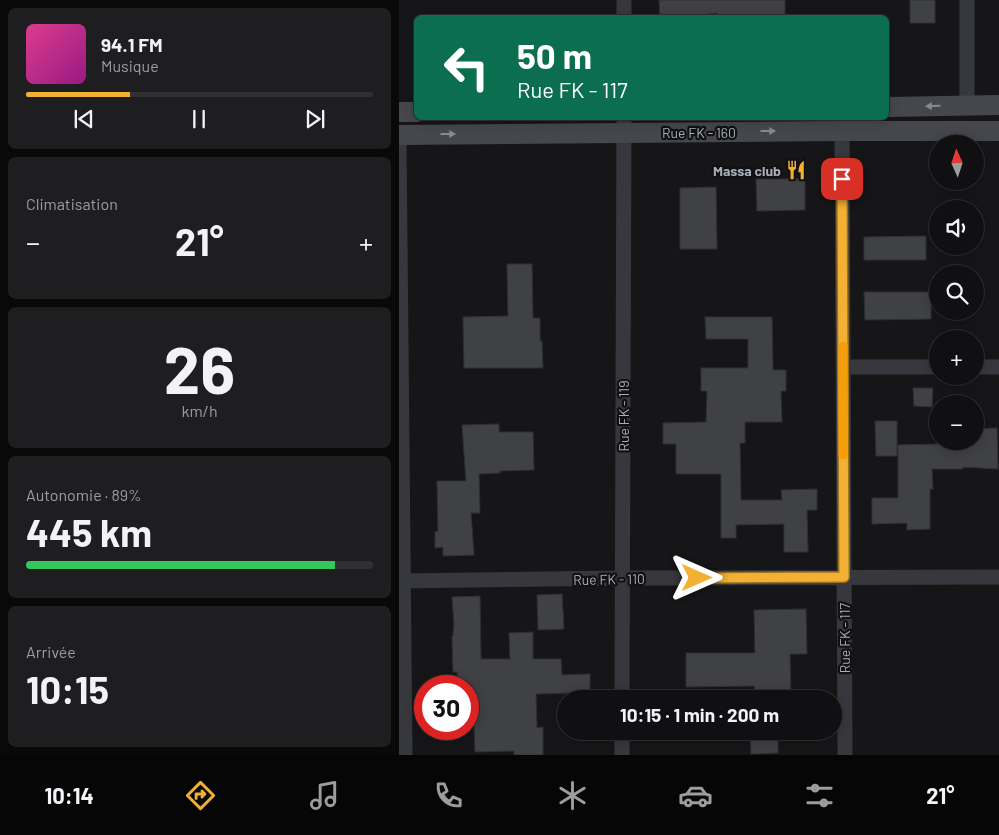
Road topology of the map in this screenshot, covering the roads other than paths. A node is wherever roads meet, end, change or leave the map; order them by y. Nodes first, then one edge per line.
1 (623, 0) edge
2 (967, 0) edge
3 (624, 15) edge
4 (967, 105) junction
5 (999, 105) edge
6 (889, 107) edge
7 (399, 112) edge
8 (414, 112) edge
9 (624, 125) edge
10 (841, 131) junction
11 (999, 132) edge
12 (399, 135) edge
13 (399, 140) edge
14 (843, 367) junction
15 (929, 367) edge
16 (984, 367) edge
17 (999, 367) edge
18 (844, 577) junction
19 (999, 577) edge
20 (623, 578) junction
21 (401, 581) edge
22 (622, 690) edge
23 (622, 740) edge
24 (405, 755) edge
25 (622, 755) edge
26 (845, 755) edge

1 - 3 street
2 - 4 street
4 - 5 main road
4 -> 6 main road
7 - 8 main road
9 -> 10 main road, Rue FK - 160
12 -> 9 main road, Rue FK - 160
9 - 20 street, Rue FK - 119
10 - 11 main road, Rue FK - 160
10 - 14 street, Rue FK - 117
13 - 21 street
14 - 15 street
14 - 18 street, Rue FK - 117
16 - 17 street
18 - 19 street, Rue FK - 110
18 - 20 street, Rue FK - 110
18 - 26 street, Rue FK - 117
20 - 21 street, Rue FK - 110
20 - 22 street, Rue FK - 119
21 - 24 street
23 - 25 street

